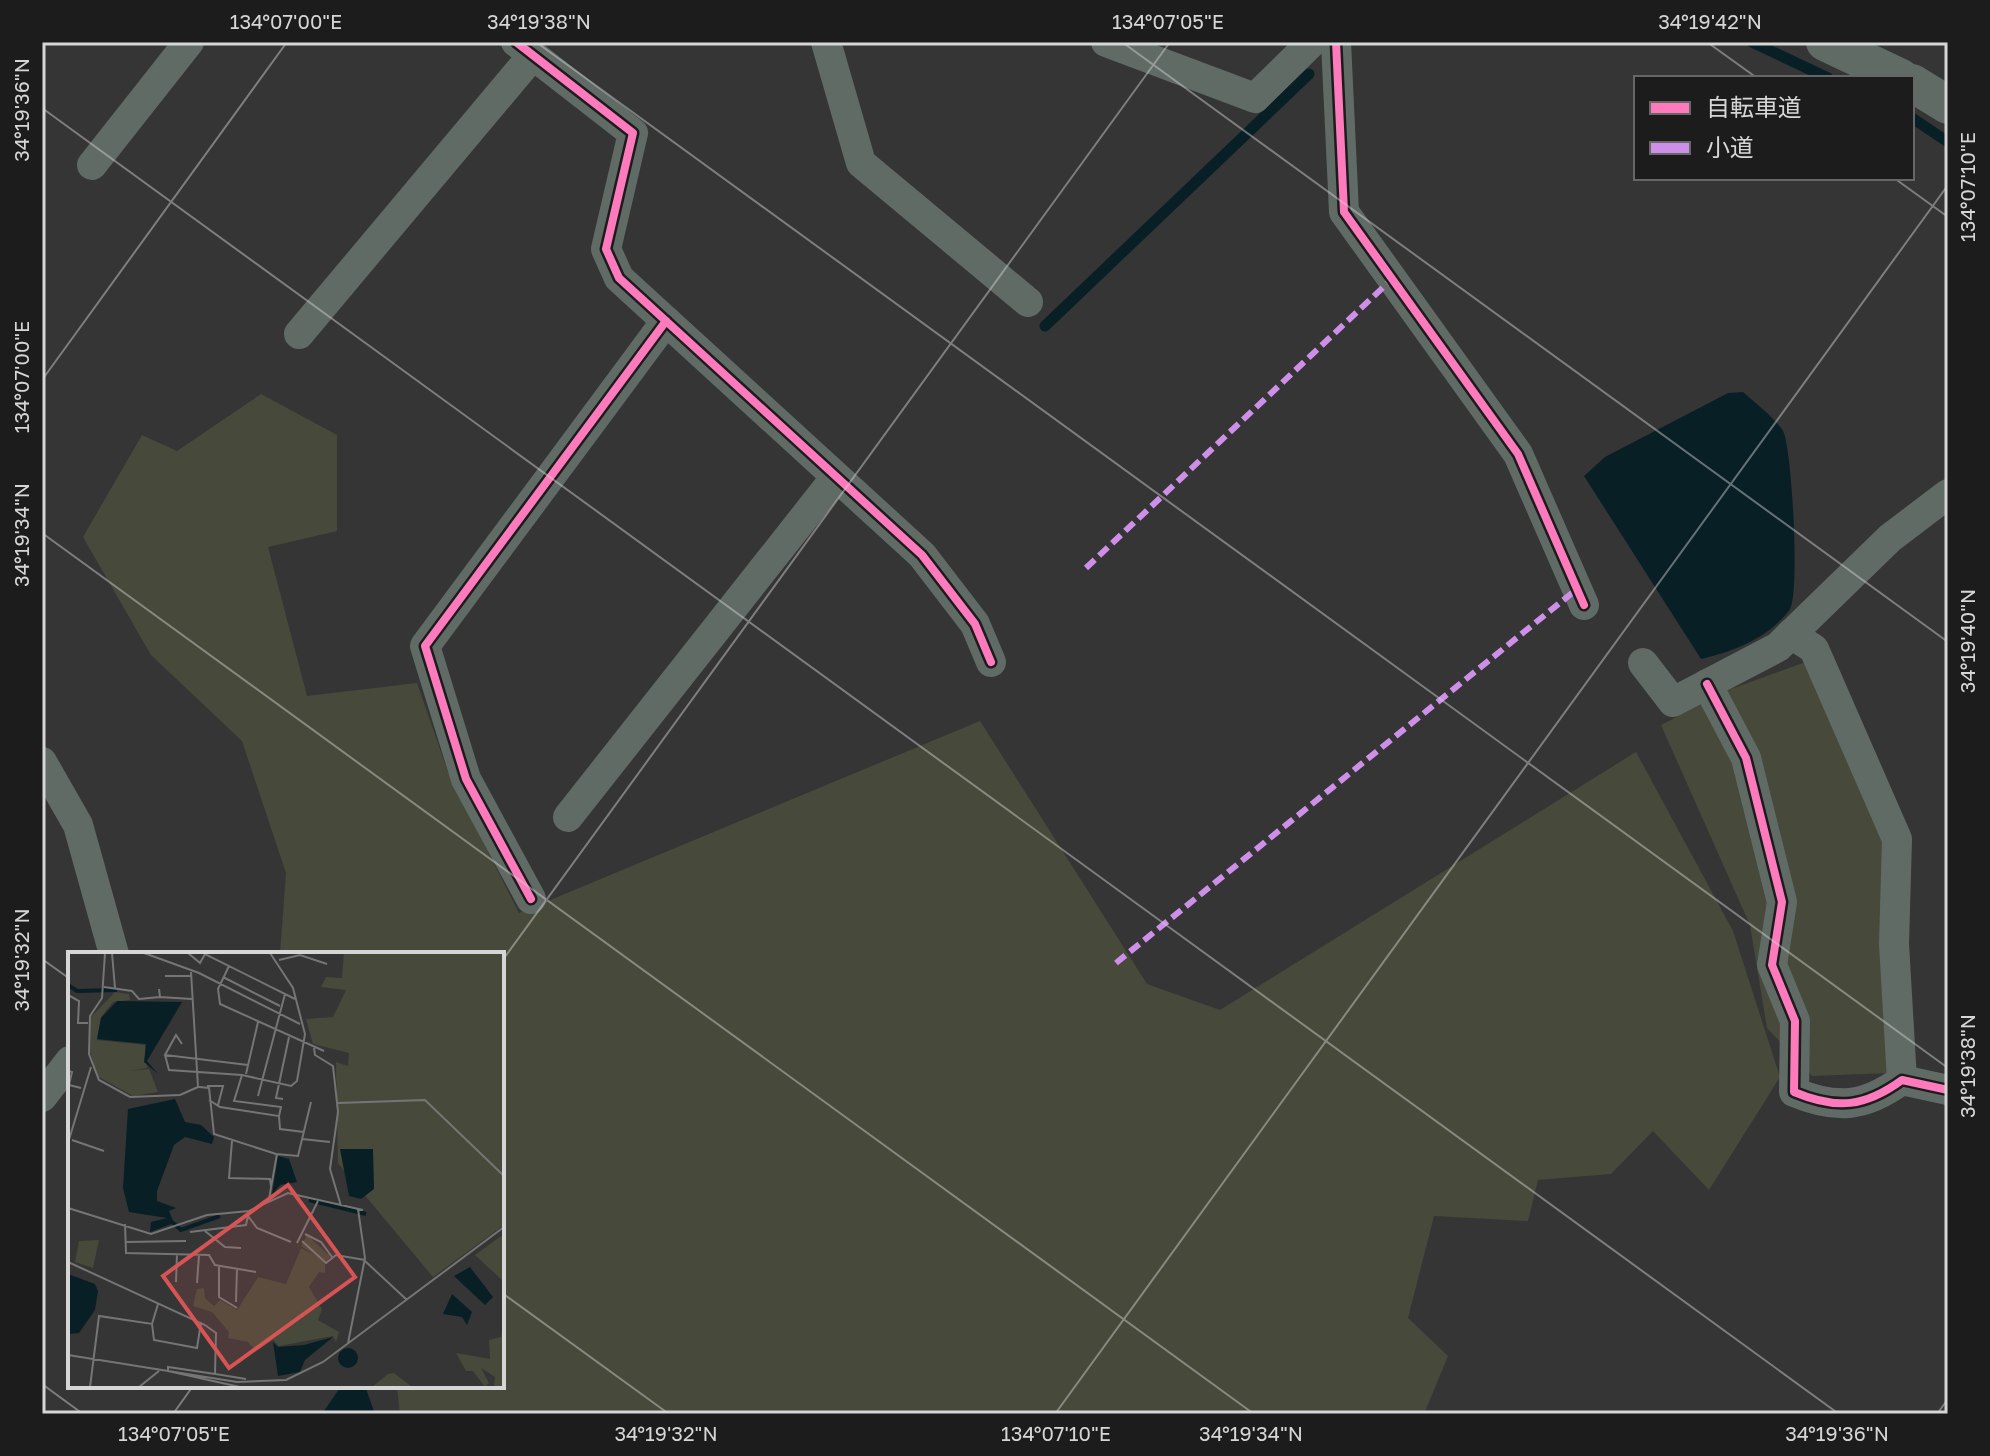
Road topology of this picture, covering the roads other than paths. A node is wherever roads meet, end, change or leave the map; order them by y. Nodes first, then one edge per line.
1 (189, 42) edge
2 (826, 42) edge
3 (1106, 42) edge
4 (1312, 42) edge
5 (1336, 42) edge
6 (1825, 42) edge
7 (525, 49) edge
8 (1897, 76) edge
9 (1914, 84) edge
10 (1948, 105) edge
11 (92, 165) dead end
12 (1028, 302) dead end
13 (666, 321) junction
14 (299, 334) dead end
15 (836, 477) junction
16 (1948, 494) edge
17 (1584, 605) dead end
18 (1791, 634) junction
19 (991, 662) dead end
20 (1643, 663) dead end
21 (1707, 684) junction
22 (43, 765) edge
23 (568, 817) dead end
24 (531, 899) dead end
25 (113, 952) edge
26 (68, 1064) edge
27 (1902, 1080) junction
28 (1948, 1090) edge
29 (42, 1097) edge

1 - 11 street
2 - 12 street
3 - 4 street
5 - 17 street
6 - 8 street
7 - 13 street
7 - 14 street
9 - 10 street
13 - 15 street
13 - 24 street
15 - 19 street
15 - 23 street
16 - 18 street
18 - 21 street
18 - 27 street
20 - 21 street
21 - 27 street
22 - 25 street
26 - 29 street
27 - 28 street

